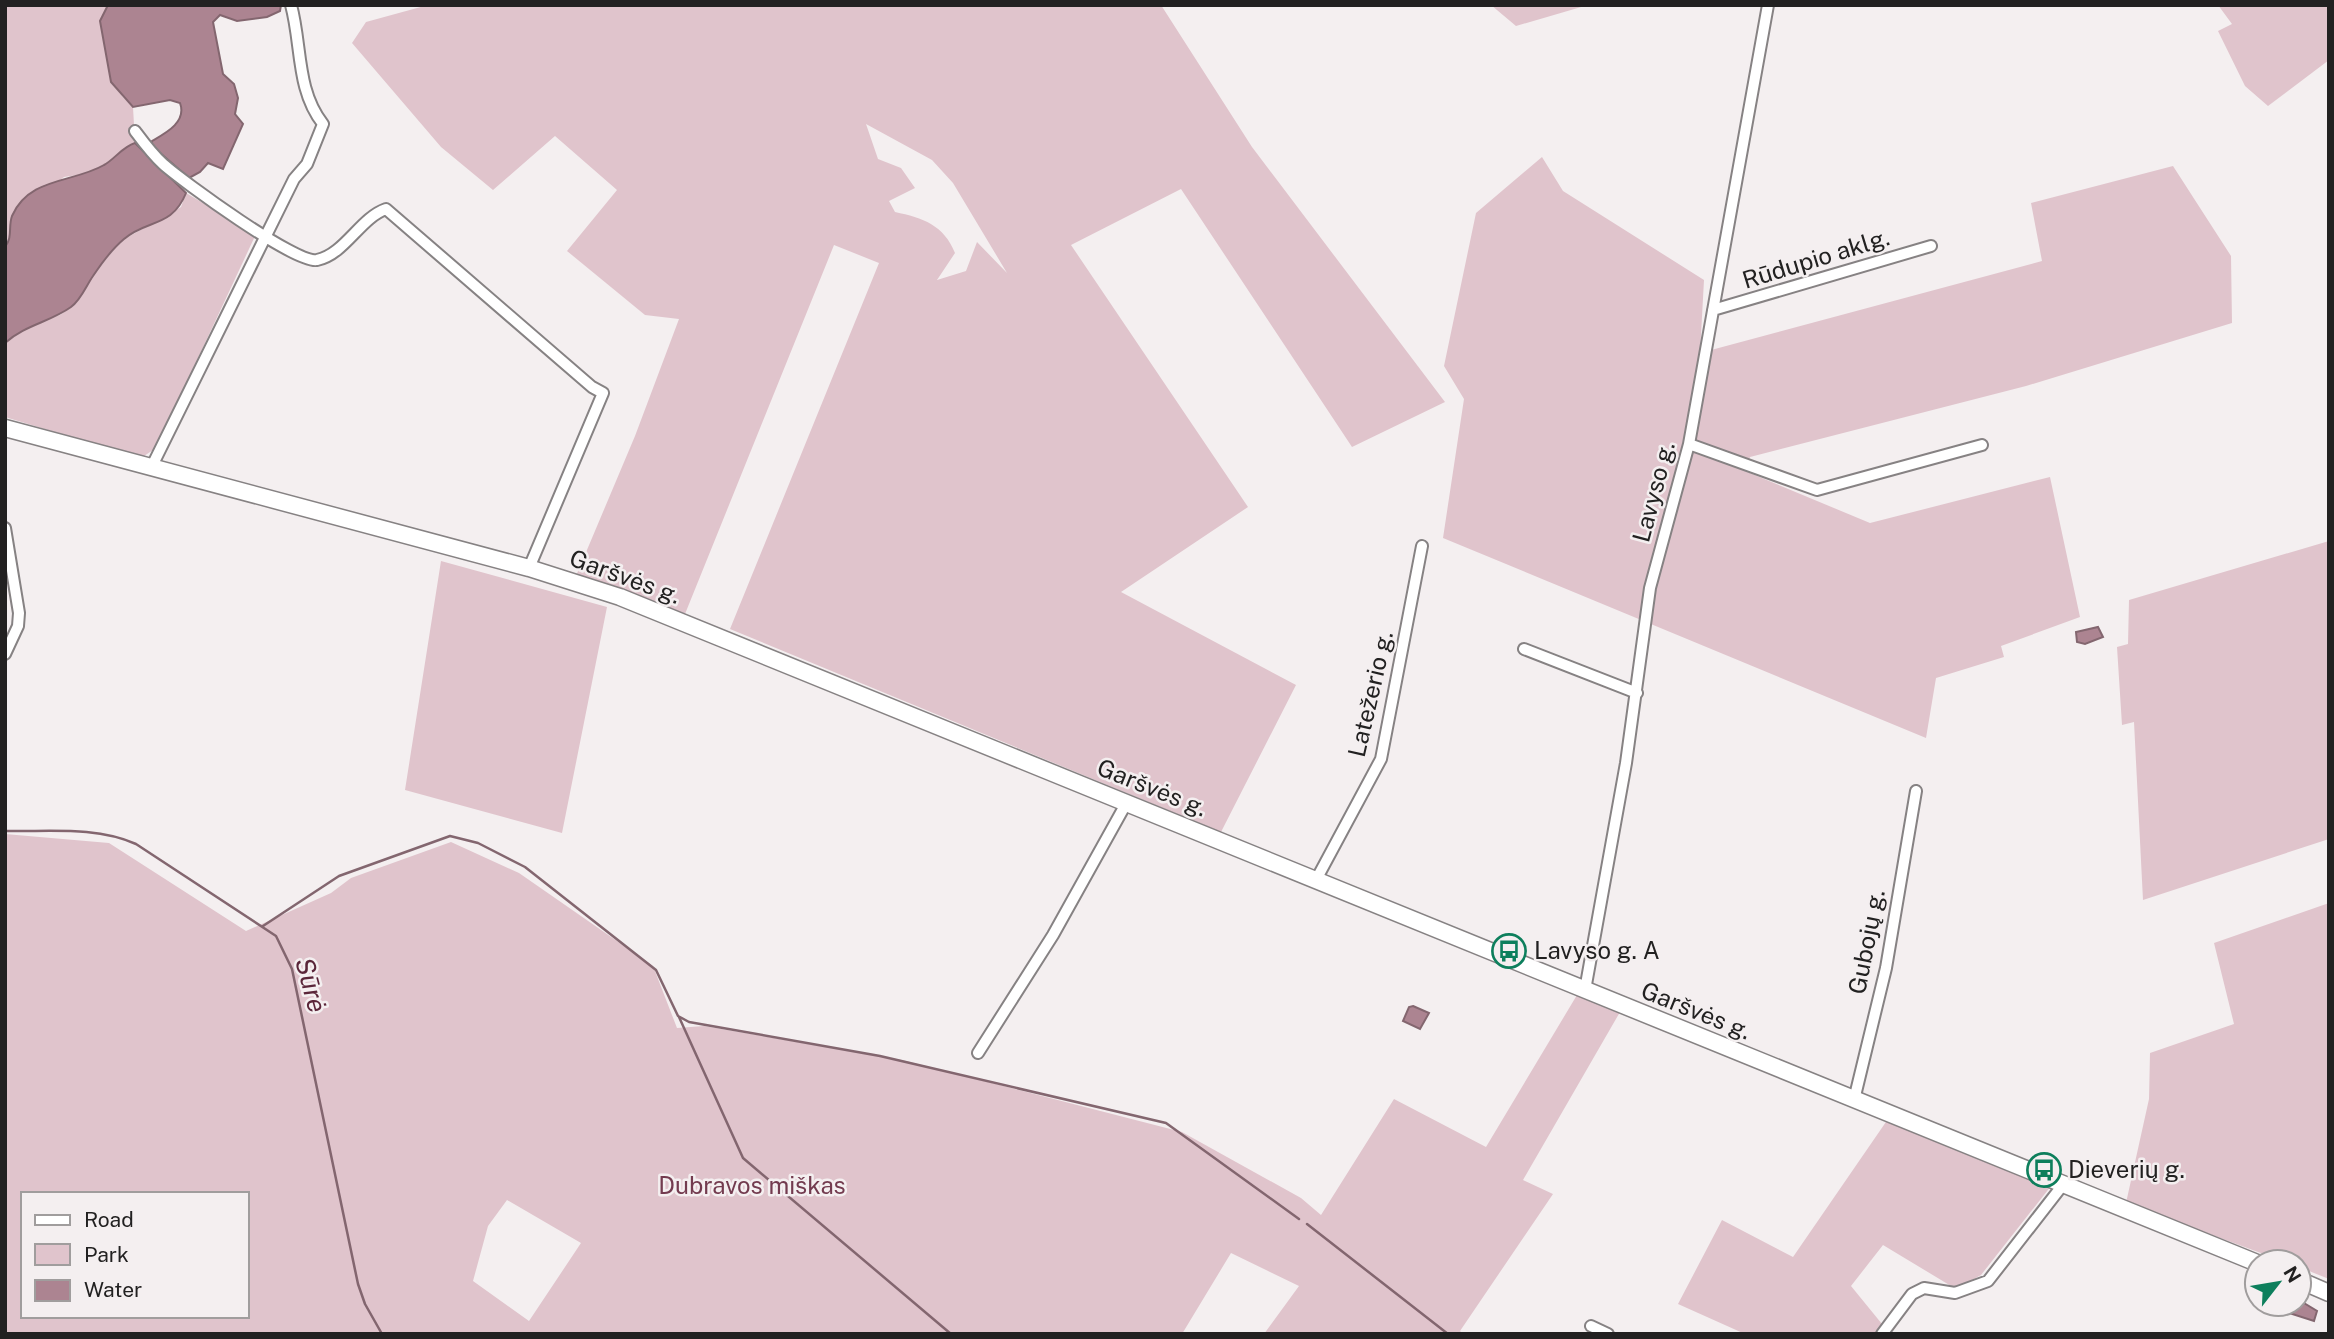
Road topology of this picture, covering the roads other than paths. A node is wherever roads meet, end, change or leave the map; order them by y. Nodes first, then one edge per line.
1 (291, 5) edge
2 (1768, 5) edge
3 (135, 131) dead end
4 (264, 237) junction
5 (1931, 246) dead end
6 (1713, 310) junction
7 (5, 428) edge
8 (1689, 444) junction
9 (1982, 445) dead end
10 (152, 466) junction
11 (5, 528) edge
12 (1422, 546) dead end
13 (529, 568) junction
14 (1524, 649) dead end
15 (5, 653) edge
16 (1637, 694) junction
17 (1916, 791) dead end
18 (1127, 802) junction
19 (1316, 880) junction
20 (1585, 990) junction
21 (978, 1053) dead end
22 (1854, 1100) junction
23 (2062, 1186) junction
24 (2243, 1257) edge
25 (1591, 1326) dead end
26 (1608, 1334) edge
27 (1882, 1334) edge

1 - 4 street
2 - 6 street, Lavyso g.
3 - 4 street
4 - 10 street
4 - 13 street
5 - 6 street, Rūdupio aklg.
6 - 8 street, Lavyso g.
7 - 10 main road, Garšvės g.
8 - 9 street
8 - 16 street, Lavyso g.
10 - 13 main road, Garšvės g.
11 - 15 street
12 - 19 street, Latežerio g.
13 - 18 main road, Garšvės g.
14 - 16 street
16 - 20 street, Lavyso g.
17 - 22 street, Gubojų g.
18 - 19 main road, Garšvės g.
18 - 21 street
19 - 20 main road, Garšvės g.
20 - 22 main road, Garšvės g.
22 - 23 main road, Garšvės g.
23 - 24 main road, Garšvės g.
23 - 27 street
25 - 26 street

